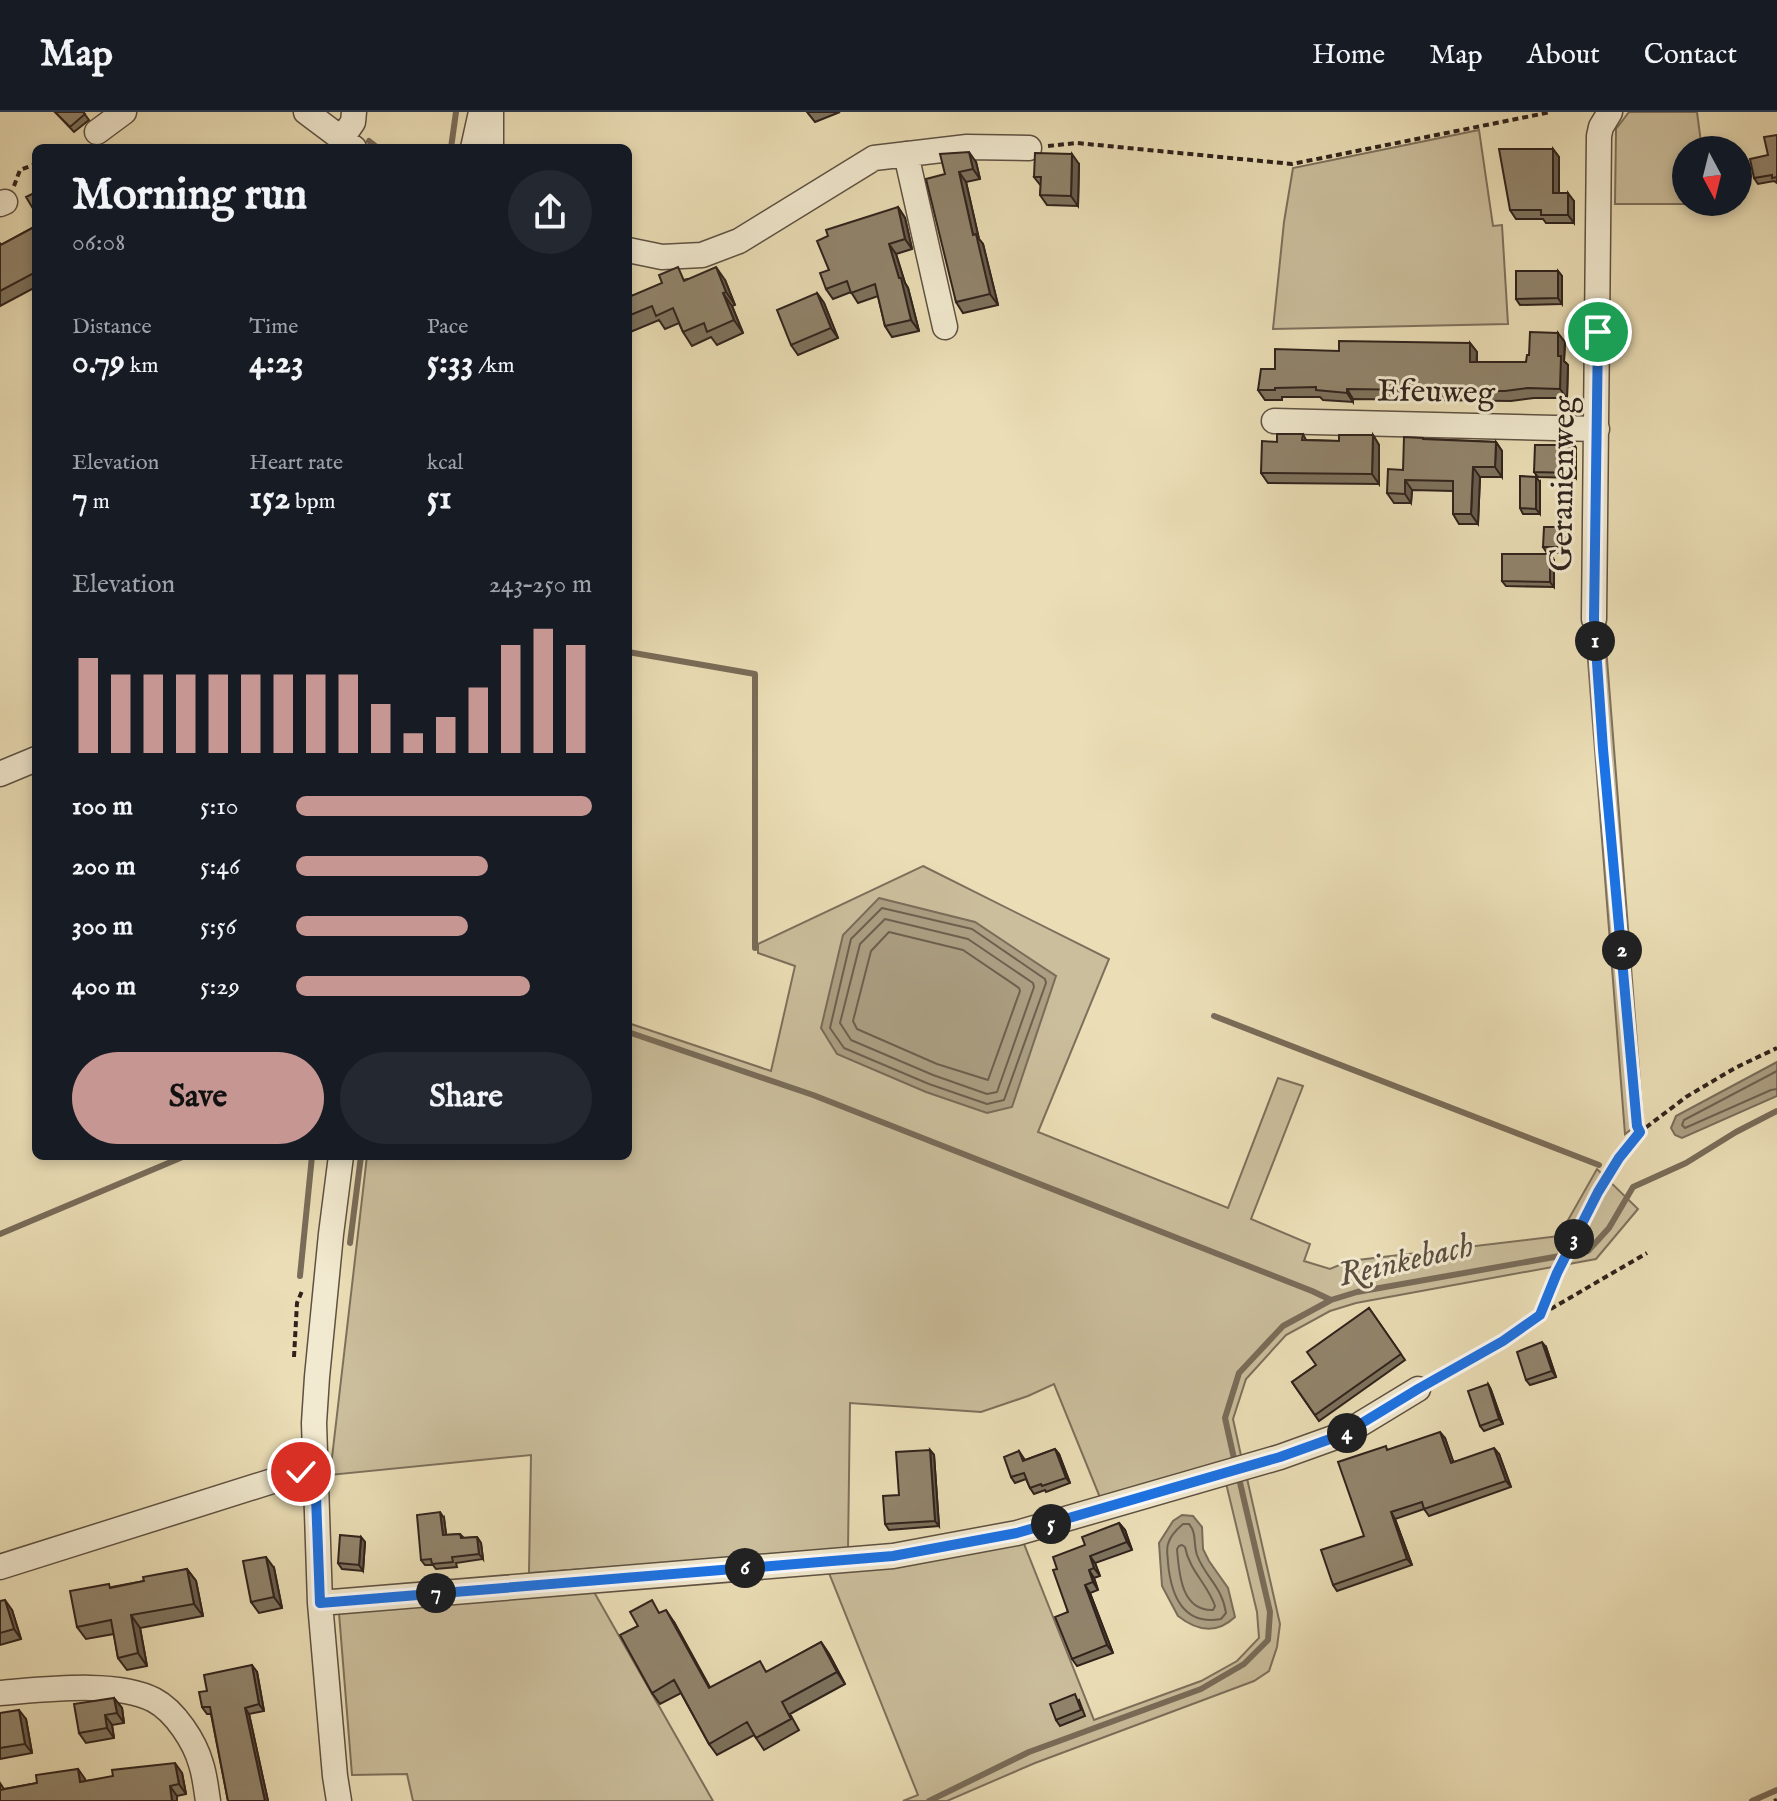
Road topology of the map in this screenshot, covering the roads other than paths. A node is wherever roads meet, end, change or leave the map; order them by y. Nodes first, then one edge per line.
1 (124, 112) edge
2 (306, 112) edge
3 (354, 112) edge
4 (481, 112) edge
5 (491, 112) edge
6 (1610, 112) edge
7 (97, 132) dead end
8 (348, 143) edge
9 (474, 144) edge
10 (491, 144) edge
11 (1029, 148) road end
12 (906, 154) junction
13 (632, 251) edge
14 (945, 327) dead end
15 (1274, 421) dead end
16 (1597, 429) junction
17 (1594, 619) road end
18 (32, 761) edge
19 (0, 774) edge
20 (340, 1160) edge
21 (1418, 1389) road end
22 (315, 1470) junction
23 (0, 1567) edge
24 (320, 1603) junction
25 (0, 1693) edge
26 (208, 1801) edge
27 (339, 1801) edge

1 - 7 street
2 - 8 street
3 - 8 street
4 - 9 street
5 - 10 street
6 - 16 street, Geranienweg
11 - 12 street
12 - 13 street
12 - 14 street
15 - 16 street, Efeuweg
16 - 17 street, Geranienweg
18 - 19 street
20 - 22 street
21 - 24 street
22 - 23 street
22 - 24 street
24 - 27 street
25 - 26 street

